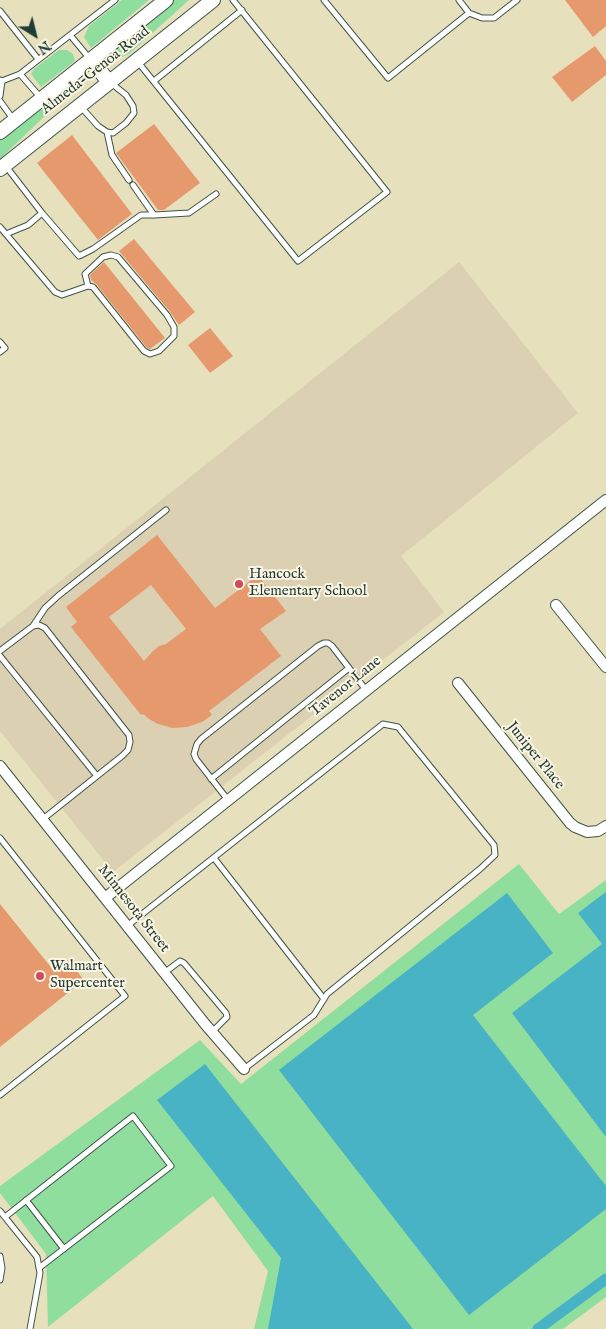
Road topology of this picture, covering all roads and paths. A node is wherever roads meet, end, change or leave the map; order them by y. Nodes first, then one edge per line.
1 (115, 0) edge
2 (166, 0) edge
3 (212, 0) edge
4 (233, 0) edge
5 (324, 0) edge
6 (459, 0) edge
7 (517, 0) edge
8 (0, 10) edge
9 (242, 10) junction
10 (469, 13) junction
11 (70, 34) junction
12 (38, 59) junction
13 (91, 60) junction
14 (136, 60) junction
15 (20, 74) junction
16 (1, 80) edge
17 (154, 81) junction
18 (109, 82) junction
19 (0, 96) edge
20 (42, 99) junction
21 (0, 101) edge
22 (79, 105) junction
23 (14, 121) junction
24 (0, 132) edge
25 (107, 132) junction
26 (2, 167) edge
27 (129, 180) dead end
28 (133, 185) dead end
29 (216, 194) dead end
30 (42, 212) junction
31 (154, 215) junction
32 (0, 227) edge
33 (6, 234) junction
34 (88, 286) junction
35 (0, 342) edge
36 (0, 352) edge
37 (606, 500) edge
38 (166, 510) dead end
39 (556, 605) dead end
40 (33, 626) junction
41 (0, 652) edge
42 (0, 656) edge
43 (606, 667) edge
44 (349, 668) junction
45 (458, 683) dead end
46 (366, 690) junction
47 (0, 766) edge
48 (97, 776) junction
49 (211, 779) junction
50 (228, 800) junction
51 (42, 819) junction
52 (602, 828) edge
53 (0, 838) edge
54 (214, 858) junction
55 (105, 898) junction
56 (127, 926) junction
57 (164, 973) junction
58 (324, 999) junction
59 (212, 1032) junction
60 (244, 1069) joint
61 (0, 1095) edge
62 (26, 1200) junction
63 (0, 1211) edge
64 (5, 1217) junction
65 (64, 1249) junction
66 (0, 1256) edge
67 (39, 1268) junction
68 (0, 1280) edge
69 (30, 1329) edge

1 - 11 lane
2 - 13 main road, Almeda-Genoa Road
3 - 14 main road, Almeda-Genoa Road
4 - 9 lane
5 - 10 lane
6 - 10 lane
7 - 10 lane
8 - 12 lane
9 - 17 lane
9 - 17 lane
11 - 12 lane
11 - 13 lane
12 - 15 lane
13 - 18 main road
13 - 20 main road, Almeda-Genoa Road
14 - 17 lane
14 - 18 main road, Almeda-Genoa Road
15 - 16 lane
15 - 20 lane
16 - 19 lane
18 - 22 main road, Almeda-Genoa Road
18 - 25 lane
20 - 23 main road, Almeda-Genoa Road
21 - 23 lane
22 - 25 lane
22 - 26 main road, Almeda-Genoa Road
23 - 24 main road, Almeda-Genoa Road
25 - 27 lane
26 - 30 lane
28 - 31 lane
29 - 31 lane
30 - 31 lane
30 - 33 lane
32 - 33 lane
33 - 34 lane
34 - 34 lane
35 - 36 lane
37 - 46 street, Tavenor Lane
38 - 40 lane
39 - 43 street
40 - 41 lane
40 - 48 lane
42 - 48 lane
44 - 46 lane
44 - 49 lane
44 - 49 lane
45 - 52 street, Juniper Place
46 - 50 street, Tavenor Lane
47 - 51 street, Minnesota Street
48 - 51 lane
49 - 50 lane
50 - 55 street, Tavenor Lane
51 - 55 street, Minnesota Street
53 - 61 lane
54 - 56 lane
54 - 58 lane
54 - 58 lane
55 - 56 street, Minnesota Street
56 - 57 street, Minnesota Street
57 - 59 street, Minnesota Street
57 - 59 lane
58 - 60 lane
59 - 60 street, Minnesota Street
62 - 64 lane
62 - 65 lane
62 - 65 lane
63 - 64 lane
64 - 67 lane
65 - 67 lane
66 - 68 lane
67 - 69 lane

